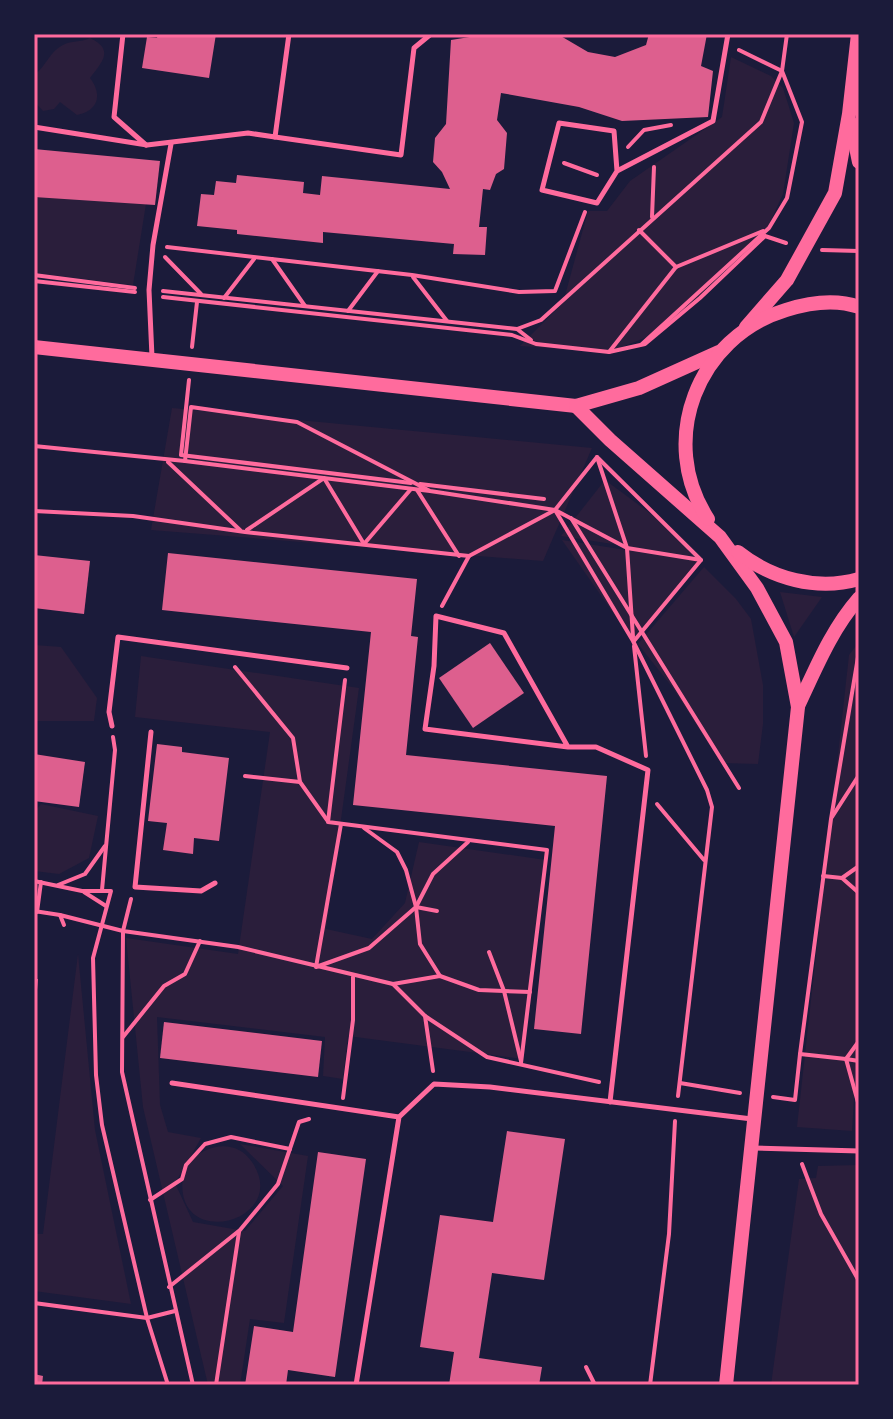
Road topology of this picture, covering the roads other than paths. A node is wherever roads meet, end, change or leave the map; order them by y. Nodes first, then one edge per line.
1 (123, 34) edge
2 (289, 34) edge
3 (431, 34) edge
4 (728, 34) edge
5 (858, 34) edge
6 (849, 114) junction
7 (34, 127) edge
8 (275, 137) junction
9 (171, 144) junction
10 (147, 145) junction
11 (859, 162) edge
12 (617, 171) junction
13 (859, 307) edge
14 (746, 327) junction
15 (34, 347) edge
16 (719, 352) junction
17 (152, 360) junction
18 (576, 406) junction
19 (720, 537) junction
20 (859, 579) edge
21 (859, 598) edge
22 (347, 668) road end
23 (798, 707) junction
24 (112, 726) road end
25 (151, 732) dead end
26 (568, 747) junction
27 (215, 883) dead end
28 (172, 1083) dead end
29 (610, 1102) junction
30 (399, 1117) junction
31 (753, 1119) junction
32 (751, 1148) junction
33 (859, 1151) edge
34 (356, 1385) edge
35 (726, 1385) edge

1 - 10 lane
2 - 8 lane
3 - 8 lane
4 - 12 lane
5 - 6 main road
6 - 11 main road
6 - 14 main road
7 - 10 lane
8 - 9 lane
9 - 10 lane
9 - 17 lane
12 - 12 lane
13 - 14 main road
14 - 16 main road
15 - 17 main road
16 - 18 main road
16 - 19 main road
17 - 18 main road
18 - 19 main road
19 - 20 main road
19 - 23 main road
21 - 23 main road
22 - 24 lane
23 - 31 main road
25 - 27 lane
26 - 26 lane
26 - 29 lane
28 - 30 lane
29 - 30 lane
29 - 31 lane
30 - 34 lane
31 - 32 main road
32 - 33 lane
32 - 35 main road

